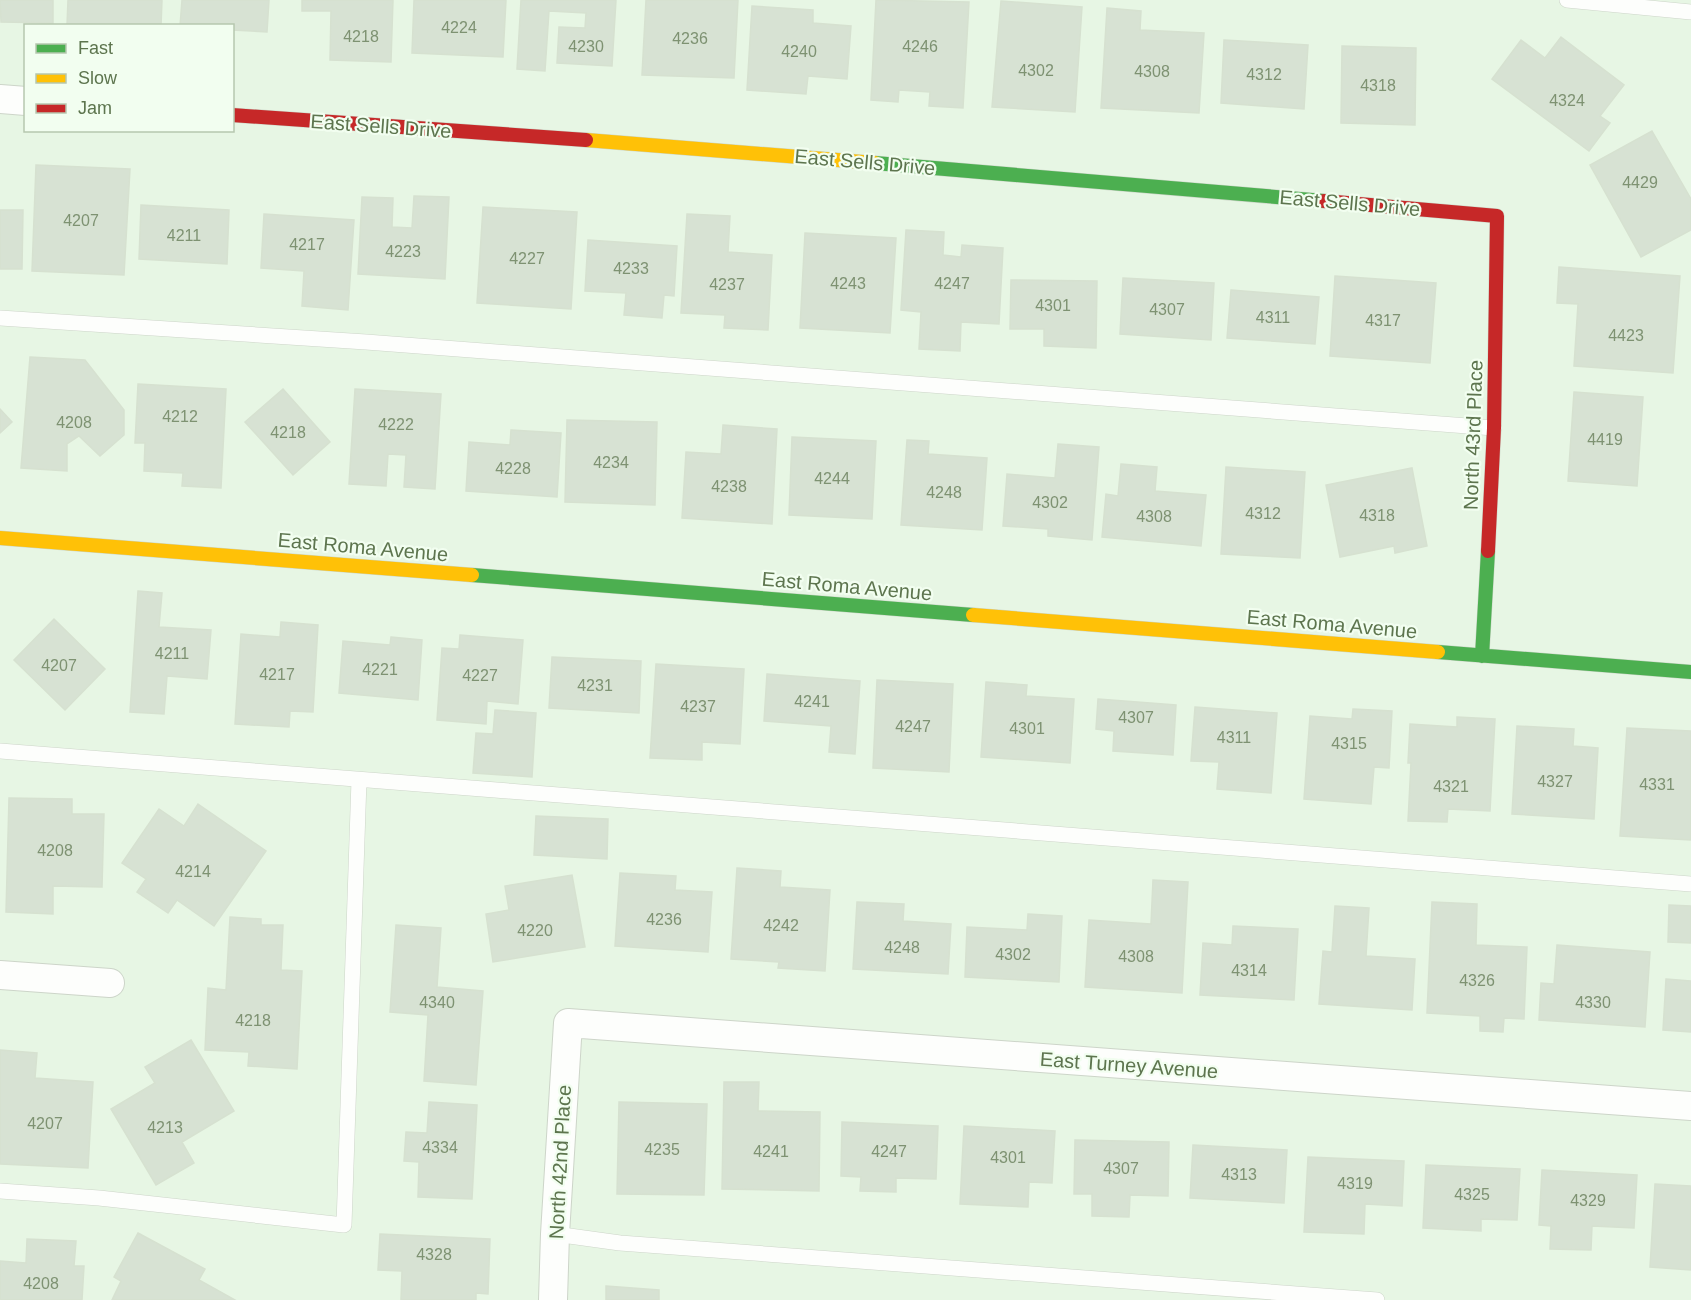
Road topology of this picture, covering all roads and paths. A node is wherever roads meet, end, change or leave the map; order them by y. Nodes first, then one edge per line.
1 (1567, 0) edge
2 (1691, 12) edge
3 (0, 99) edge
4 (24, 101) edge
5 (234, 116) edge
6 (1497, 216) joint
7 (0, 318) edge
8 (1494, 428) junction
9 (0, 538) edge
10 (1482, 656) junction
11 (1691, 672) edge
12 (0, 751) edge
13 (359, 780) junction
14 (1691, 884) edge
15 (0, 975) edge
16 (110, 983) dead end
17 (568, 1023) joint
18 (1691, 1106) edge
19 (0, 1191) edge
20 (555, 1234) junction
21 (554, 1300) edge
22 (1377, 1300) edge

1 - 2 lane
3 - 4 street
5 - 6 street, East Sells Drive
6 - 8 street, North 43rd Place
7 - 8 lane
8 - 10 street, North 43rd Place
9 - 10 street, East Roma Avenue
10 - 11 street, East Roma Avenue
12 - 13 lane
13 - 14 lane
13 - 19 lane
15 - 16 street
17 - 18 street, East Turney Avenue
17 - 20 street, North 42nd Place
20 - 21 street, North 42nd Place
20 - 22 lane

